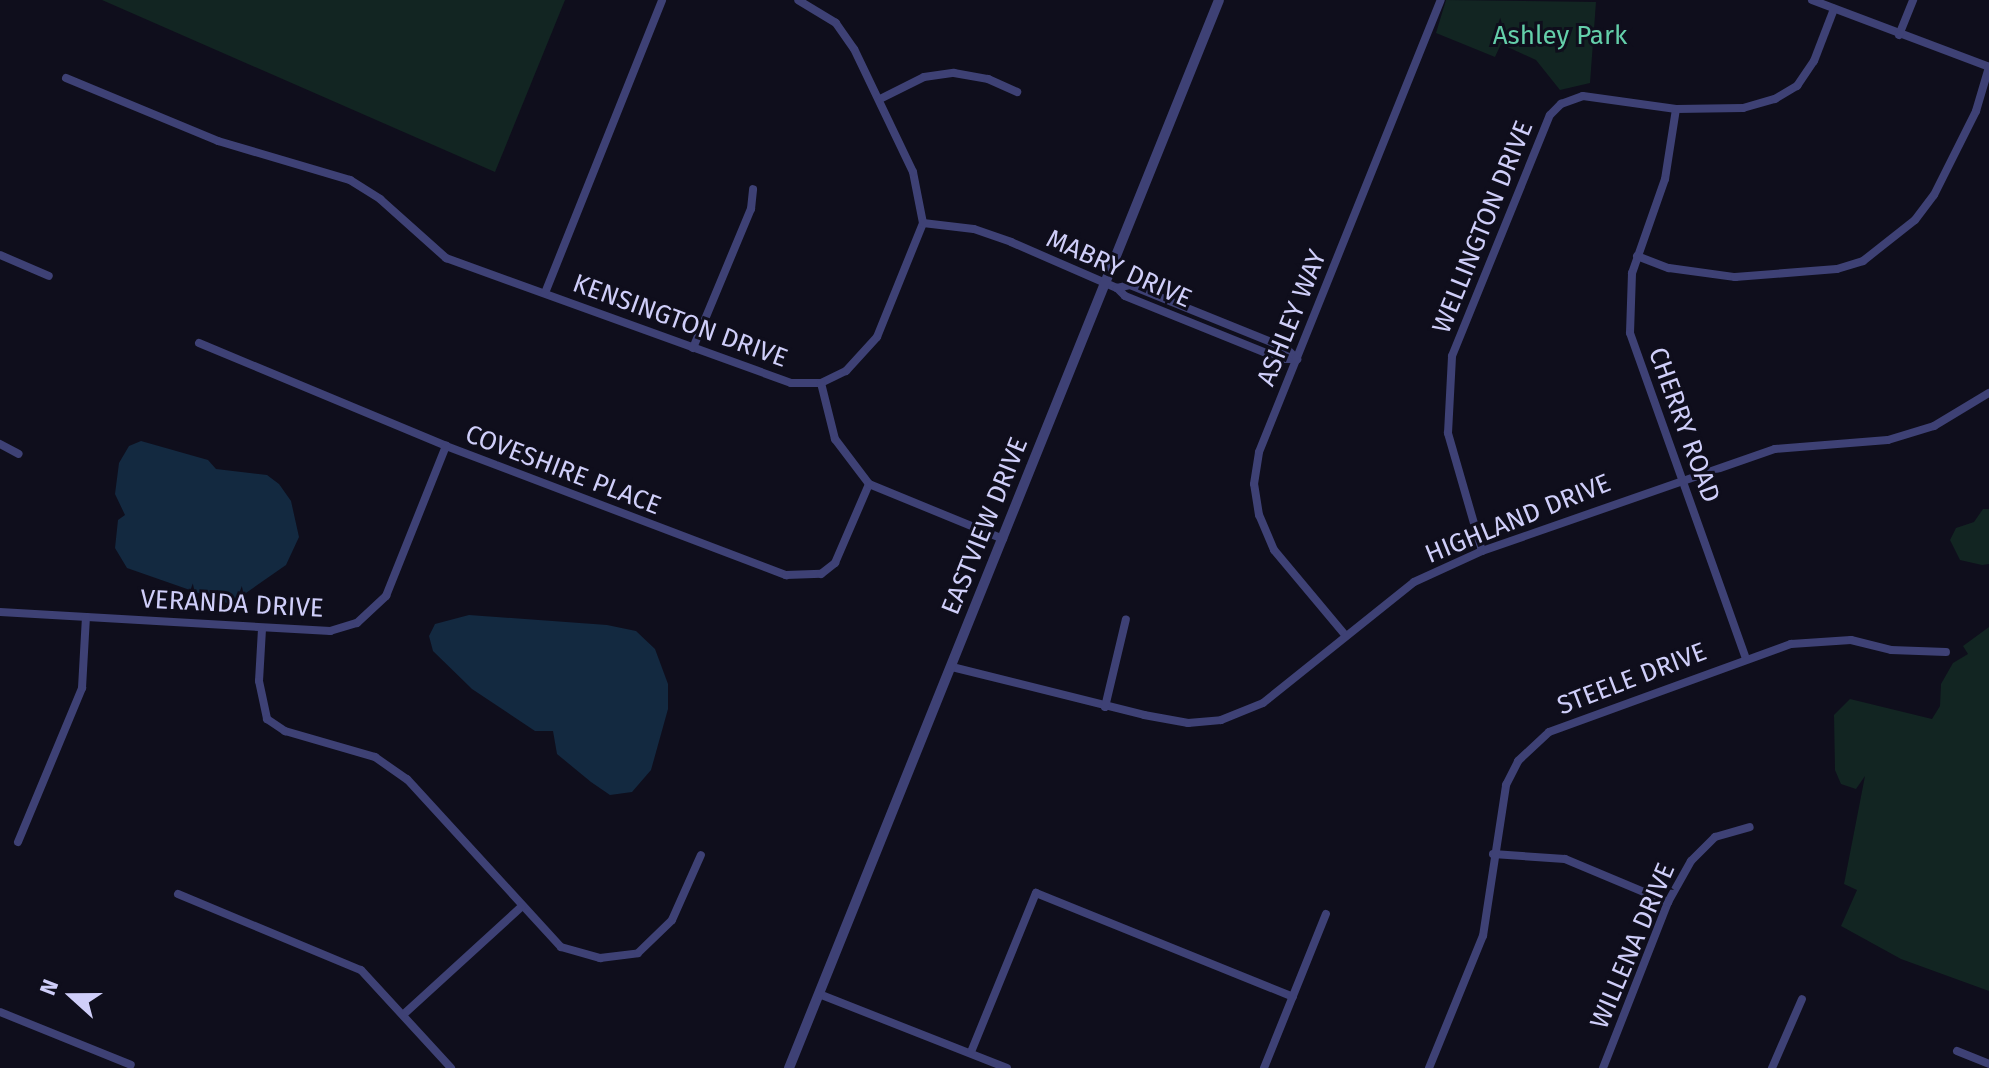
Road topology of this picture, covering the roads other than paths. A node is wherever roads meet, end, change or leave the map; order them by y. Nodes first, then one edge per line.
1 (662, 0) edge
2 (798, 0) edge
3 (1219, 0) edge
4 (1441, 0) edge
5 (1812, 0) edge
6 (1913, 0) edge
7 (1834, 9) junction
8 (1899, 35) junction
9 (1989, 67) edge
10 (66, 78) dead end
11 (1017, 92) dead end
12 (880, 99) junction
13 (1676, 109) junction
14 (753, 189) dead end
15 (923, 223) junction
16 (0, 255) edge
17 (1637, 256) junction
18 (49, 276) dead end
19 (1112, 286) junction
20 (545, 293) junction
21 (199, 343) dead end
22 (693, 348) junction
23 (1297, 359) junction
24 (821, 383) junction
25 (1989, 393) edge
26 (0, 444) edge
27 (446, 446) junction
28 (19, 454) dead end
29 (1683, 477) junction
30 (869, 484) junction
31 (1003, 539) junction
32 (1482, 551) junction
33 (0, 612) edge
34 (86, 617) junction
35 (1126, 619) dead end
36 (262, 629) junction
37 (1346, 636) junction
38 (1946, 652) dead end
39 (1746, 658) junction
40 (952, 667) junction
41 (1105, 707) junction
42 (1750, 827) dead end
43 (18, 842) dead end
44 (1493, 854) junction
45 (701, 855) dead end
46 (178, 894) dead end
47 (1668, 902) junction
48 (521, 907) junction
49 (1326, 914) dead end
50 (819, 994) junction
51 (1293, 997) junction
52 (1802, 999) dead end
53 (0, 1012) edge
54 (404, 1014) junction
55 (1957, 1051) dead end
56 (971, 1052) junction
57 (1989, 1064) edge
58 (131, 1065) dead end
59 (451, 1068) edge
60 (789, 1068) edge
61 (1007, 1068) edge
62 (1264, 1068) edge
63 (1429, 1068) edge
64 (1603, 1068) edge
65 (1772, 1068) edge

1 - 20 street, KENSINGTON DRIVE
2 - 12 street
3 - 19 street, EASTVIEW DRIVE
4 - 23 street, ASHLEY WAY
5 - 7 street
6 - 8 street
7 - 8 street
7 - 13 street, WELLINGTON DRIVE
8 - 9 street
9 - 17 street
10 - 20 street, KENSINGTON DRIVE
11 - 12 street
12 - 15 street
13 - 17 street, CHERRY ROAD
13 - 32 street, WELLINGTON DRIVE
14 - 22 street
15 - 19 street, MABRY DRIVE
15 - 24 street
16 - 18 street
17 - 29 street, CHERRY ROAD
19 - 23 street, MABRY DRIVE
19 - 31 street, EASTVIEW DRIVE
20 - 22 street, KENSINGTON DRIVE
21 - 27 street, COVESHIRE PLACE
22 - 24 street, KENSINGTON DRIVE
23 - 37 street, ASHLEY WAY
24 - 30 street
25 - 29 street, HIGHLAND DRIVE
26 - 28 street
27 - 30 street, COVESHIRE PLACE
27 - 36 street, VERANDA DRIVE
29 - 32 street, HIGHLAND DRIVE
29 - 39 street, CHERRY ROAD
30 - 31 street
31 - 40 street, EASTVIEW DRIVE
32 - 37 street, HIGHLAND DRIVE
33 - 34 street, VERANDA DRIVE
34 - 36 street, VERANDA DRIVE
34 - 43 street
35 - 41 street
36 - 48 street
37 - 41 street, HIGHLAND DRIVE
38 - 39 street, STEELE DRIVE
39 - 44 street, STEELE DRIVE
40 - 41 street, HIGHLAND DRIVE
40 - 50 street, EASTVIEW DRIVE
42 - 47 street, WILLENA DRIVE
44 - 47 street
44 - 63 street, STEELE DRIVE
45 - 48 street
46 - 54 street
47 - 64 street, WILLENA DRIVE
48 - 54 street
49 - 51 street
50 - 56 street
50 - 60 street, EASTVIEW DRIVE
51 - 56 street
51 - 62 street
52 - 65 street
53 - 58 street
54 - 59 street
55 - 57 street
56 - 61 street

